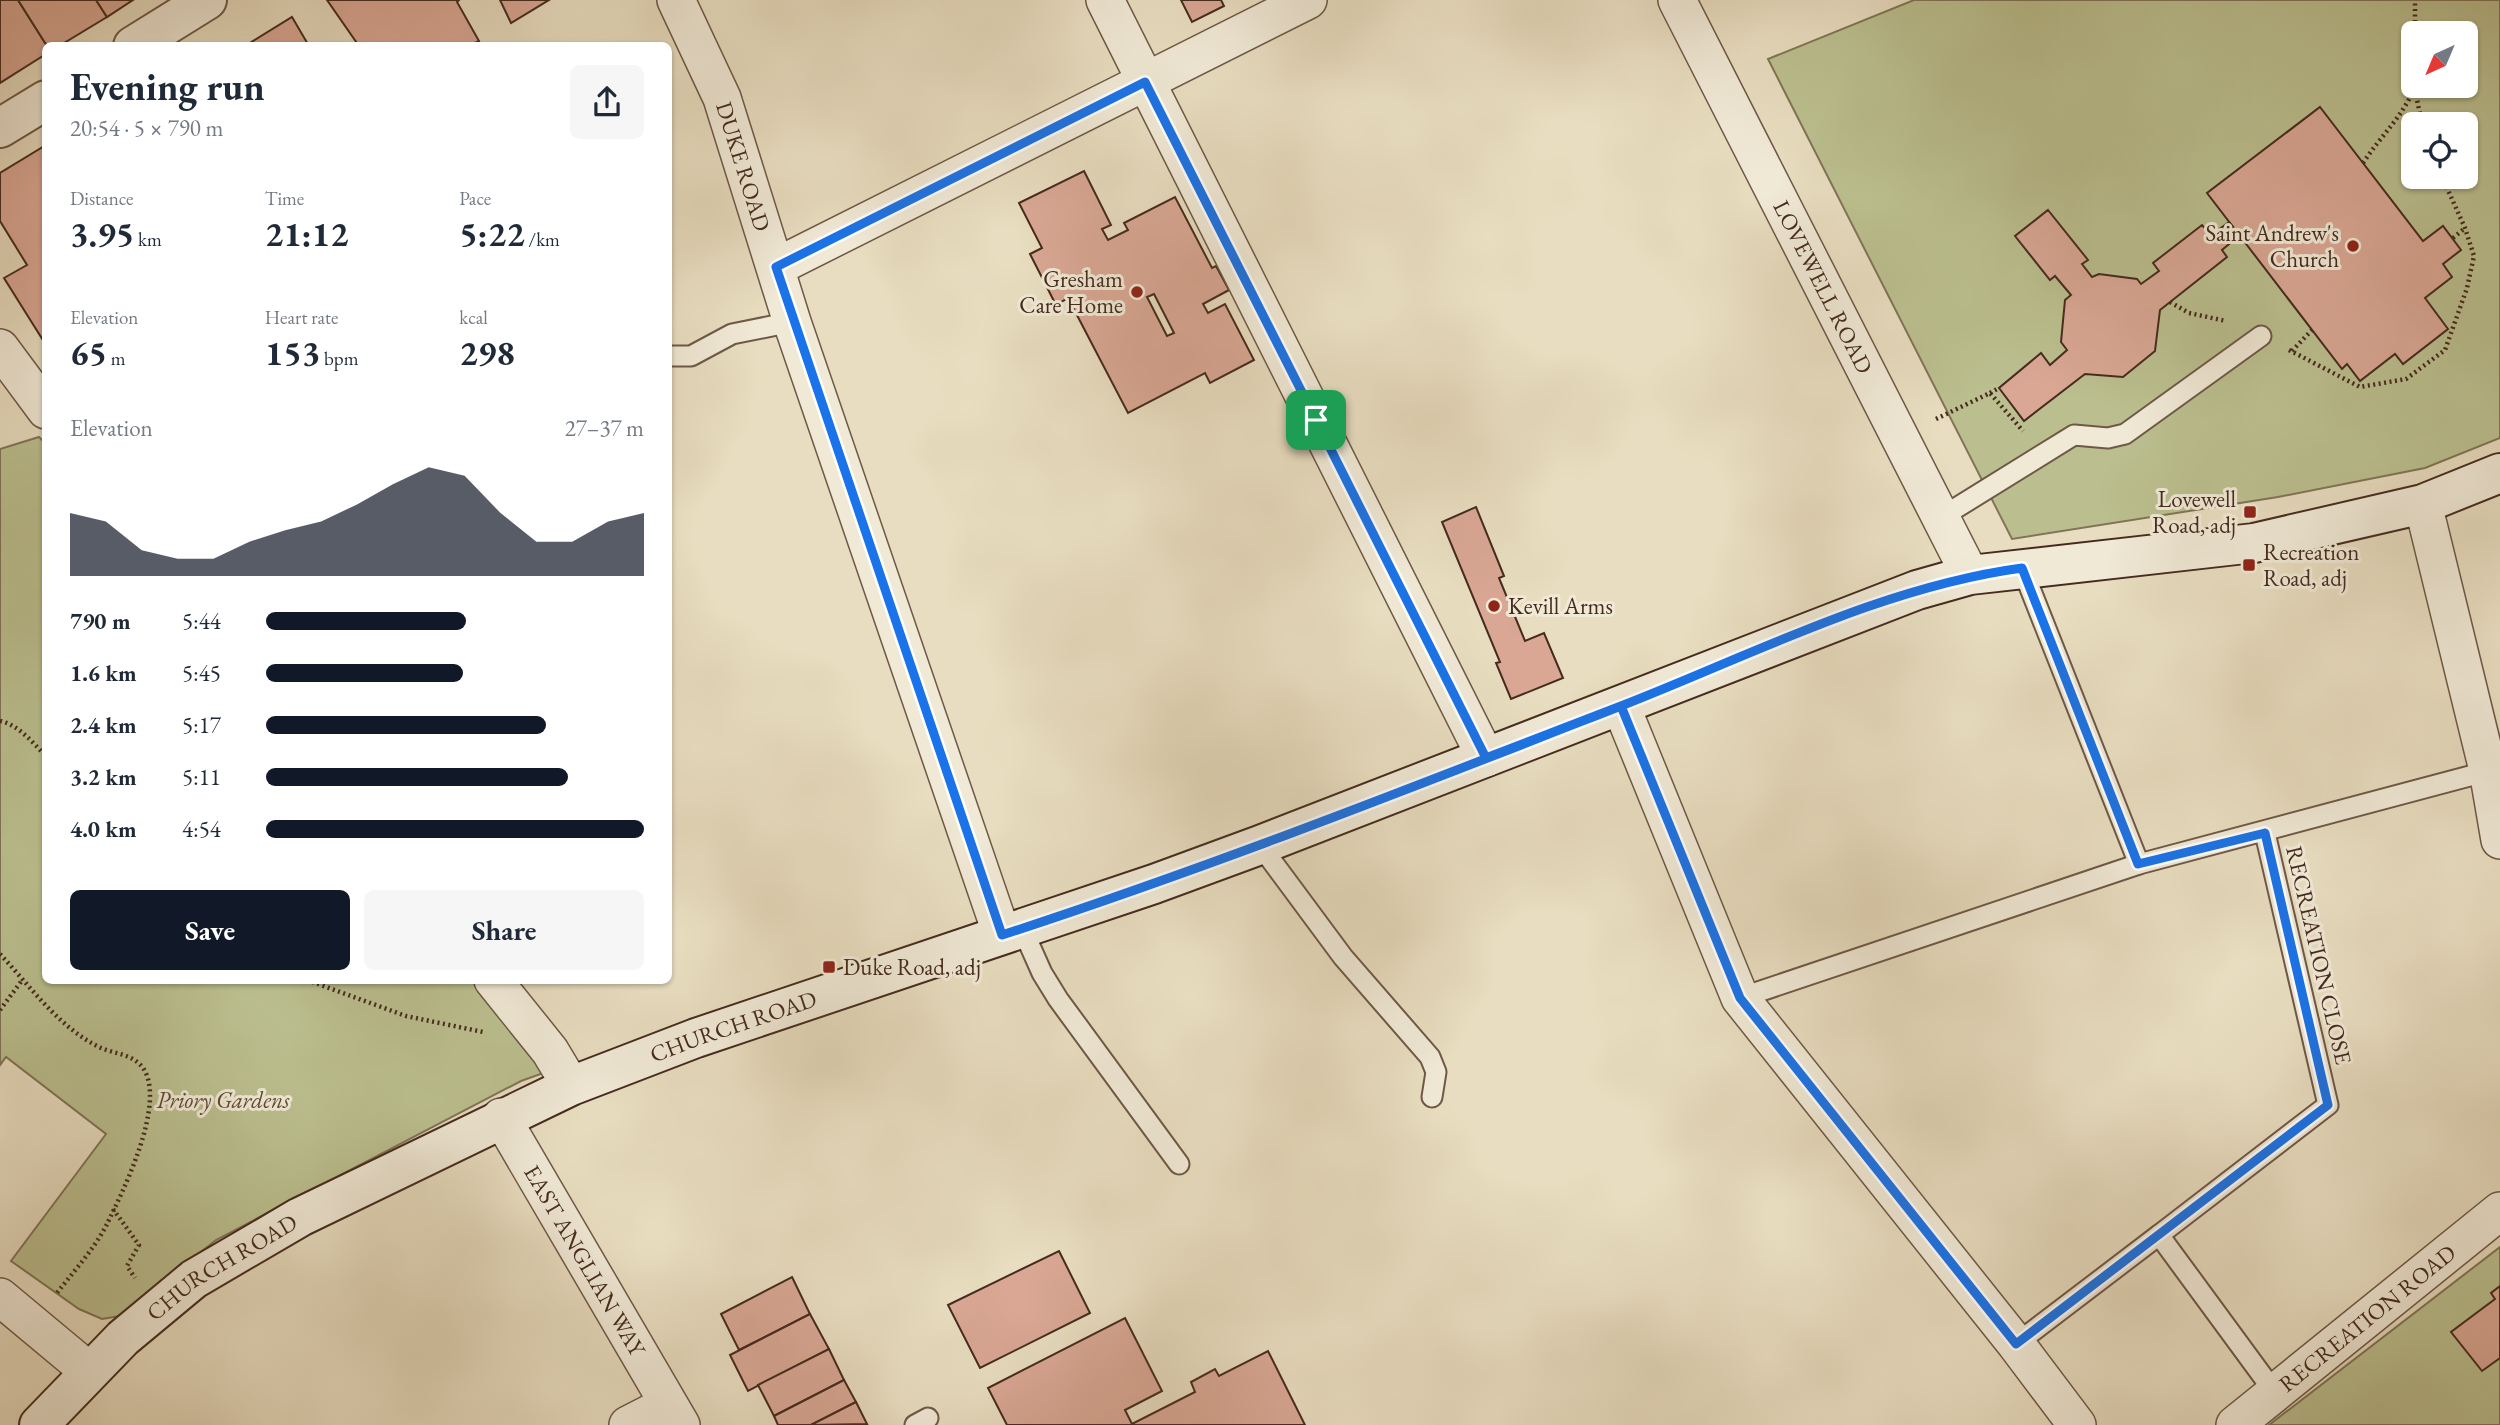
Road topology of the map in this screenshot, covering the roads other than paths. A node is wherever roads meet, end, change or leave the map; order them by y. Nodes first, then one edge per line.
1 (207, 0) edge
2 (676, 0) edge
3 (1105, 0) edge
4 (1308, 0) edge
5 (1677, 0) edge
6 (139, 42) edge
7 (1145, 82) junction
8 (42, 102) edge
9 (0, 128) edge
10 (776, 267) junction
11 (792, 321) junction
12 (2260, 336) dead end
13 (0, 348) edge
14 (672, 356) edge
15 (42, 405) edge
16 (2500, 474) edge
17 (2423, 504) junction
18 (1940, 518) junction
19 (2022, 568) junction
20 (1970, 575) junction
21 (1621, 706) junction
22 (1486, 758) junction
23 (2494, 769) edge
24 (2265, 833) junction
25 (2500, 839) edge
26 (1260, 845) junction
27 (2138, 864) junction
28 (1012, 932) junction
29 (497, 984) edge
30 (1740, 998) junction
31 (571, 1086) junction
32 (1432, 1097) dead end
33 (501, 1117) junction
34 (1179, 1164) dead end
35 (2500, 1211) edge
36 (2159, 1235) junction
37 (0, 1297) edge
38 (2016, 1344) junction
39 (90, 1373) junction
40 (2275, 1393) junction
41 (674, 1415) edge
42 (39, 1425) edge
43 (628, 1425) edge
44 (2077, 1425) edge
45 (2235, 1425) edge

1 - 6 main road
2 - 10 street, DUKE ROAD
3 - 7 street
4 - 7 street
5 - 18 street, LOVEWELL ROAD
7 - 10 street
7 - 22 street
8 - 9 main road
10 - 11 street, DUKE ROAD
11 - 14 lane
11 - 28 street, DUKE ROAD
12 - 18 lane
13 - 15 street
16 - 17 main road, CHURCH ROAD
17 - 19 main road, CHURCH ROAD
17 - 23 street
18 - 20 street, LOVEWELL ROAD
19 - 20 main road, CHURCH ROAD
19 - 27 lane
20 - 21 main road, CHURCH ROAD
21 - 22 main road, CHURCH ROAD
21 - 30 street
22 - 26 main road, CHURCH ROAD
23 - 24 lane, RECREATION CLOSE
23 - 25 street
24 - 27 lane
24 - 36 lane, RECREATION CLOSE
26 - 28 main road, CHURCH ROAD
26 - 32 lane
27 - 30 lane
28 - 31 main road, CHURCH ROAD
28 - 34 lane
29 - 31 street
30 - 38 street
31 - 33 main road, CHURCH ROAD
33 - 39 main road, CHURCH ROAD
33 - 41 street, EAST ANGLIAN WAY
35 - 40 street, RECREATION ROAD
36 - 38 lane, RECREATION CLOSE
36 - 40 lane
37 - 39 street
38 - 44 street
39 - 42 main road, CHURCH ROAD
40 - 45 street, RECREATION ROAD
41 - 43 street, EAST ANGLIAN WAY

